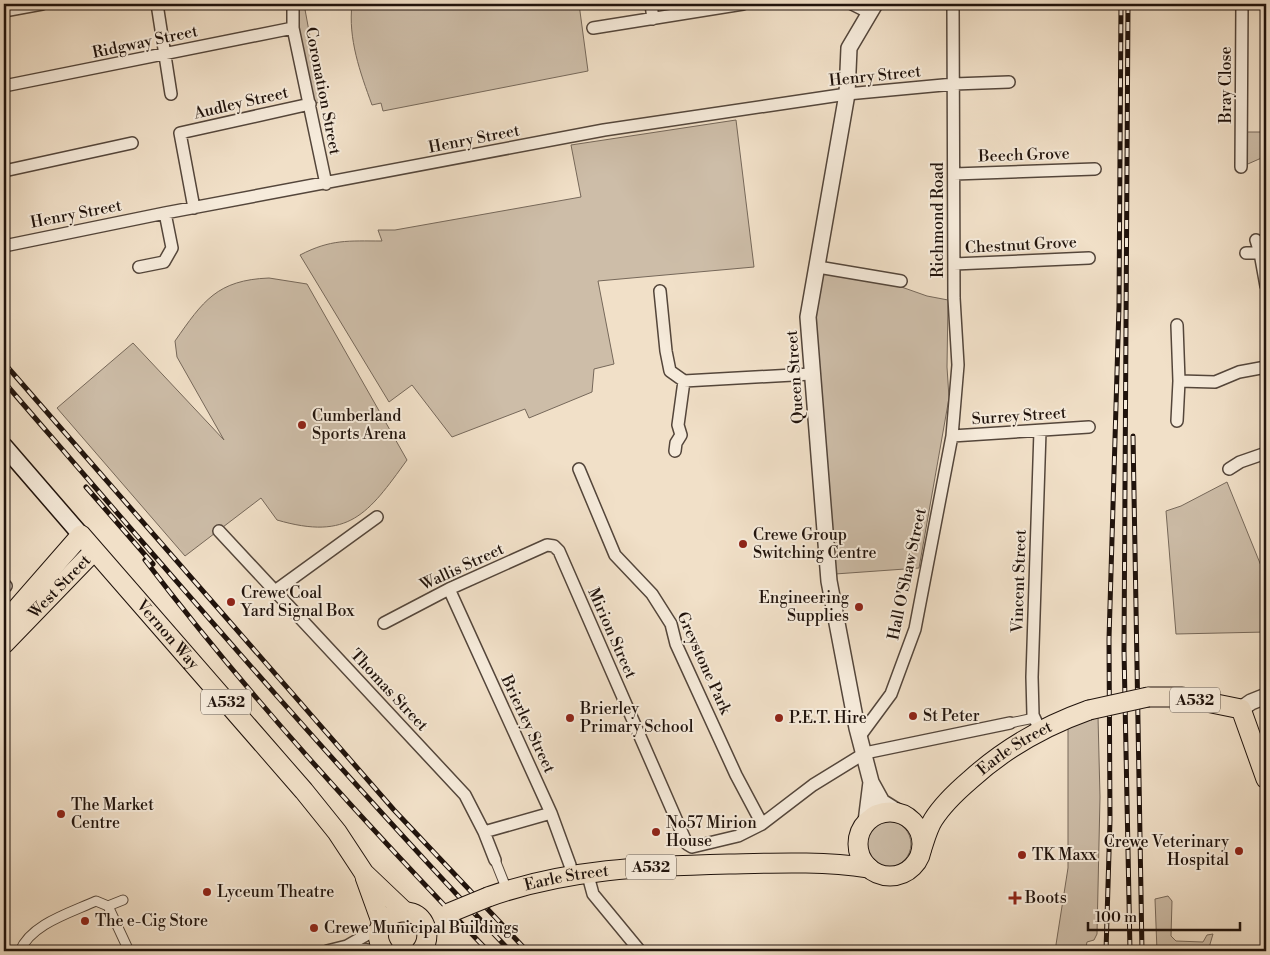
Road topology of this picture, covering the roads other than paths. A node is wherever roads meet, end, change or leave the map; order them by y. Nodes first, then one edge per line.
1 (42, 4) edge
2 (157, 4) edge
3 (293, 4) edge
4 (651, 4) edge
5 (742, 4) edge
6 (852, 4) edge
7 (953, 4) edge
8 (1242, 4) edge
9 (872, 8) edge
10 (4, 11) edge
11 (653, 19) junction
12 (293, 28) junction
13 (593, 28) dead end
14 (165, 55) junction
15 (1010, 82) dead end
16 (954, 84) junction
17 (4, 86) edge
18 (171, 94) dead end
19 (847, 94) junction
20 (310, 104) junction
21 (132, 143) dead end
22 (1241, 167) dead end
23 (1095, 169) dead end
24 (4, 171) edge
25 (954, 174) junction
26 (326, 184) junction
27 (194, 208) junction
28 (165, 213) junction
29 (1256, 240) dead end
30 (4, 246) edge
31 (1246, 253) dead end
32 (1260, 253) junction
33 (1089, 258) dead end
34 (954, 264) junction
35 (139, 266) dead end
36 (818, 267) junction
37 (901, 281) dead end
38 (1266, 286) edge
39 (660, 291) dead end
40 (1177, 325) dead end
41 (1266, 367) edge
42 (811, 374) junction
43 (684, 381) junction
44 (1179, 381) junction
45 (1177, 420) dead end
46 (1089, 427) dead end
47 (1040, 431) junction
48 (952, 436) junction
49 (675, 451) dead end
50 (1266, 453) edge
51 (7, 454) edge
52 (579, 469) dead end
53 (1229, 469) dead end
54 (377, 517) dead end
55 (219, 531) dead end
56 (81, 535) junction
57 (554, 546) joint
58 (94, 551) junction
59 (449, 589) junction
60 (275, 591) junction
61 (4, 623) edge
62 (384, 623) dead end
63 (4, 644) edge
64 (1266, 696) edge
65 (1241, 709) junction
66 (1010, 723) joint
67 (1037, 724) junction
68 (860, 736) junction
69 (864, 753) junction
70 (1266, 779) edge
71 (871, 782) junction
72 (948, 800) junction
73 (551, 812) junction
74 (901, 814) junction
75 (762, 824) junction
76 (863, 828) junction
77 (484, 832) junction
78 (688, 844) joint
79 (922, 848) junction
80 (495, 860) joint
81 (817, 862) junction
82 (869, 868) junction
83 (364, 873) junction
84 (579, 873) junction
85 (507, 890) junction
86 (123, 900) dead end
87 (108, 906) junction
88 (409, 913) junction
89 (446, 915) junction
90 (381, 925) junction
91 (426, 944) edge
92 (347, 946) junction
93 (20, 951) edge
94 (129, 951) edge
95 (327, 951) edge
96 (372, 951) edge
97 (384, 951) edge
98 (640, 951) edge

1 - 10 street
2 - 14 street
3 - 12 street, Coronation Street
4 - 11 street
5 - 11 street
6 - 9 street
7 - 16 street, Richmond Road
8 - 22 street, Bray Close
9 - 19 street, Queen Street
11 - 13 street
12 - 14 street, Ridgway Street
12 - 20 street, Coronation Street
14 - 17 street, Ridgway Street
14 - 18 street
15 - 16 street, Henry Street
16 - 19 street, Henry Street
16 - 25 street, Richmond Road
19 - 26 street, Henry Street
19 - 36 street, Queen Street
20 - 26 street, Coronation Street
20 - 27 street, Audley Street
21 - 24 street
23 - 25 street, Beech Grove
25 - 34 street, Richmond Road
26 - 27 street, Henry Street
27 - 28 street, Henry Street
28 - 30 street, Henry Street
28 - 35 street
29 - 32 street
31 - 32 street
32 - 38 street
33 - 34 street, Chestnut Grove
34 - 48 street, Richmond Road
36 - 37 street
36 - 42 street, Queen Street
39 - 43 street
40 - 44 street
41 - 44 street
42 - 43 street
42 - 68 street, Queen Street
43 - 49 street
44 - 45 street
46 - 47 street, Surrey Street
47 - 48 street, Surrey Street
47 - 67 street, Vincent Street
48 - 68 street, Hall O'Shaw Street
50 - 53 street
51 - 56 main road, Vernon Way
52 - 75 street, Greystone Park
54 - 60 street
55 - 60 street, Thomas Street
56 - 58 main road, Vernon Way / A532
56 - 61 main road, West Street
57 - 59 street, Wallis Street
57 - 78 street, Mirion Street
58 - 63 main road, West Street
58 - 83 main road, Vernon Way / A532
59 - 62 street, Wallis Street
59 - 73 street, Brierley Street
60 - 77 street, Thomas Street
64 - 65 street
65 - 67 main road, Earle Street / A532, bridge
65 - 70 main road, A532
66 - 67 street, Earle Street
66 - 69 street, Earle Street
67 - 72 main road, Earle Street / A532
68 - 69 street, Queen Street
69 - 71 street, Queen Street
69 - 75 street, Earle Street
71 - 74 street
71 - 76 street
72 - 74 main road, Earle Street / A532
72 - 79 main road, Earle Street / A532
73 - 77 street
73 - 84 street, Brierley Street
74 - 76 main road
74 - 79 main road
75 - 78 street, Earle Street
76 - 81 main road, Earle Street / A532
76 - 82 main road
77 - 80 street, Thomas Street
79 - 82 main road
80 - 85 street, Thomas Street
81 - 82 main road, Earle Street / A532
81 - 84 main road, Earle Street / A532
83 - 88 main road, Vernon Way / A532
83 - 90 main road, Vernon Way / A532
84 - 85 main road, Earle Street / A532
84 - 98 street, Brierley Street
85 - 89 main road, Earle Street / A532, bridge
86 - 87 street
87 - 93 street
87 - 94 street
88 - 89 main road, Earle Street / A532
88 - 90 main road
88 - 91 main road, Vernon Way
89 - 91 main road, Earle Street / A532
90 - 92 street
90 - 97 main road, Vernon Way
92 - 95 street
92 - 96 street

